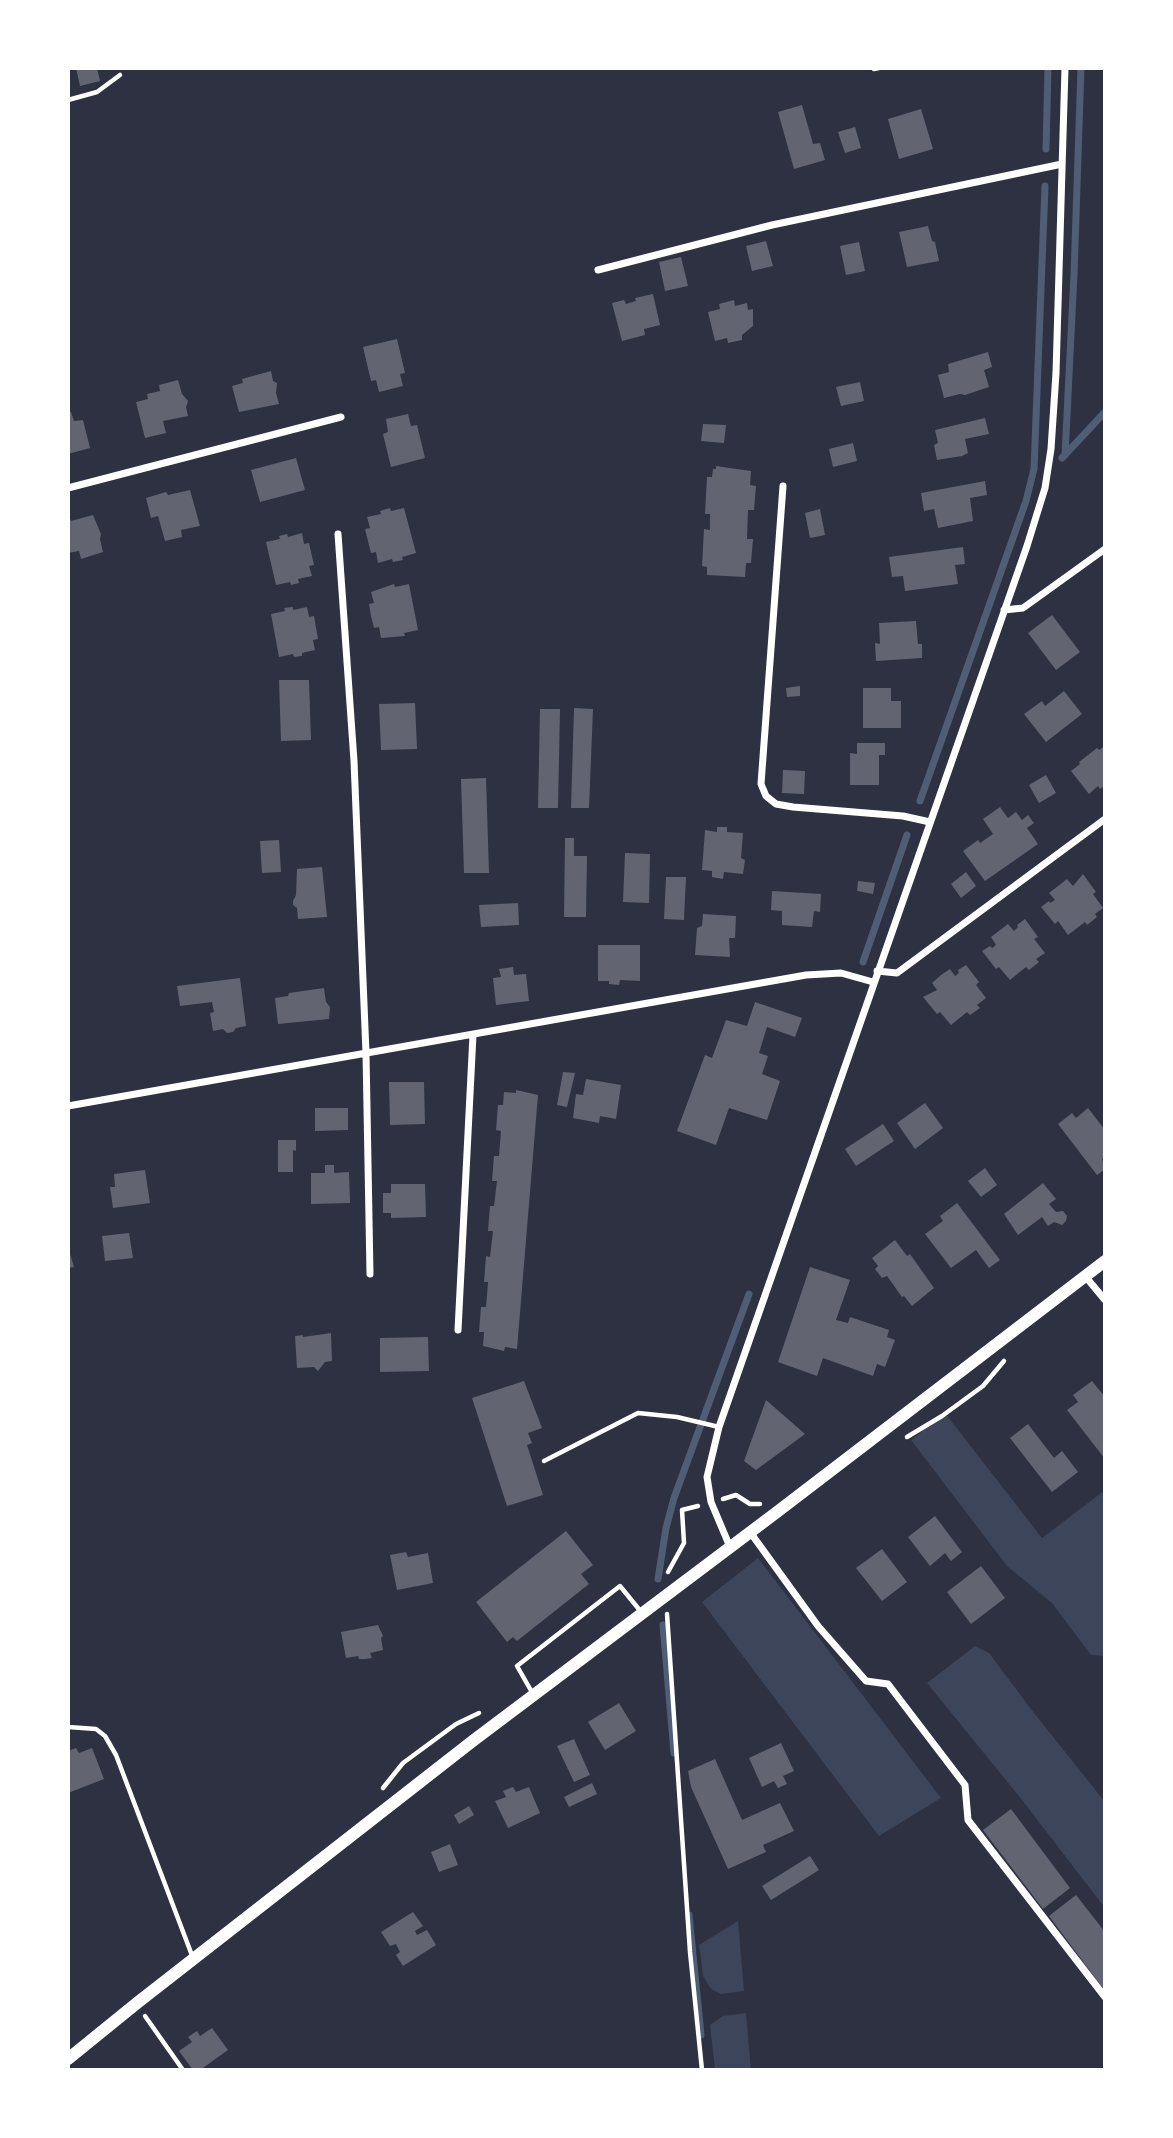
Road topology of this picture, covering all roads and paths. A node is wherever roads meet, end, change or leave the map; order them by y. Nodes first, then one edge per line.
1 (1065, 68) edge
2 (120, 75) dead end
3 (68, 100) edge
4 (1062, 163) junction
5 (598, 270) dead end
6 (341, 417) dead end
7 (783, 485) dead end
8 (68, 488) edge
9 (338, 534) dead end
10 (1105, 549) edge
11 (1004, 610) junction
12 (1105, 819) edge
13 (930, 822) junction
14 (877, 971) junction
15 (873, 982) junction
16 (473, 1035) junction
17 (366, 1053) junction
18 (68, 1106) edge
19 (1105, 1261) edge
20 (370, 1274) dead end
21 (1085, 1276) junction
22 (1105, 1300) edge
23 (458, 1330) dead end
24 (719, 1427) junction
25 (544, 1461) dead end
26 (750, 1532) junction
27 (730, 1547) junction
28 (667, 1612) dead end
29 (642, 1613) junction
30 (533, 1695) junction
31 (463, 1720) dead end
32 (68, 1727) edge
33 (375, 1797) dead end
34 (194, 1959) junction
35 (1105, 1997) edge
36 (136, 2003) junction
37 (68, 2060) edge
38 (183, 2070) edge
39 (702, 2070) edge

1 - 4 street
2 - 3 lane
4 - 5 street
4 - 11 street
6 - 8 street
7 - 13 street
9 - 17 street
10 - 11 street
11 - 13 street
12 - 14 street
13 - 14 street
14 - 15 street
15 - 16 street
15 - 24 street
16 - 17 street
16 - 23 street
17 - 18 street
17 - 20 street
19 - 21 street
21 - 22 street
21 - 26 street
24 - 25 lane
24 - 27 street
26 - 27 street
26 - 35 street
27 - 29 street
28 - 39 path
29 - 30 street
29 - 30 lane
30 - 34 street
31 - 33 path
32 - 34 lane
34 - 36 street
36 - 37 street
36 - 38 path

